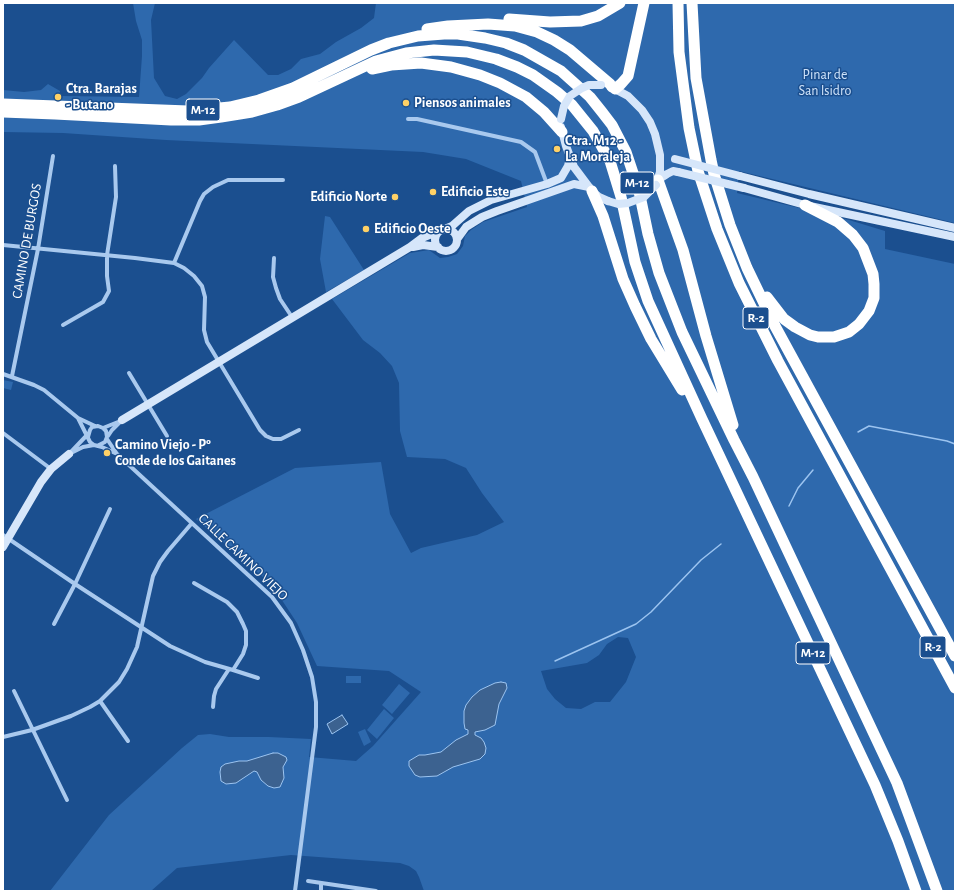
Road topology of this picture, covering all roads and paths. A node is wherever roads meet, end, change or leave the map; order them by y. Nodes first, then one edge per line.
1 (620, 3) edge
2 (644, 3) edge
3 (678, 3) edge
4 (692, 3) edge
5 (448, 26) junction
6 (389, 43) junction
7 (343, 76) junction
8 (609, 87) junction
9 (3, 104) edge
10 (3, 112) edge
11 (408, 119) dead end
12 (562, 132) junction
13 (660, 155) junction
14 (53, 156) dead end
15 (570, 158) junction
16 (115, 166) dead end
17 (714, 174) junction
18 (283, 180) dead end
19 (658, 181) junction
20 (547, 184) junction
21 (590, 189) junction
22 (805, 205) junction
23 (955, 228) edge
24 (443, 229) junction
25 (955, 237) edge
26 (458, 238) junction
27 (3, 245) edge
28 (410, 247) junction
29 (438, 247) junction
30 (38, 249) junction
31 (107, 254) junction
32 (274, 258) dead end
33 (174, 263) junction
34 (292, 317) junction
35 (63, 325) dead end
36 (218, 362) junction
37 (129, 373) dead end
38 (3, 374) edge
39 (12, 376) junction
40 (148, 404) junction
41 (78, 418) junction
42 (702, 419) junction
43 (122, 420) junction
44 (95, 426) junction
45 (104, 428) junction
46 (299, 430) dead end
47 (3, 433) edge
48 (87, 435) junction
49 (167, 436) dead end
50 (107, 438) junction
51 (96, 445) junction
52 (69, 454) junction
53 (117, 454) junction
54 (51, 469) junction
55 (753, 477) junction
56 (110, 509) dead end
57 (192, 523) junction
58 (6, 536) edge
59 (3, 547) edge
60 (194, 583) dead end
61 (75, 584) junction
62 (54, 624) dead end
63 (142, 629) junction
64 (955, 656) edge
65 (231, 670) junction
66 (258, 678) dead end
67 (955, 688) edge
68 (14, 691) dead end
69 (100, 701) junction
70 (214, 707) dead end
71 (32, 730) junction
72 (3, 738) edge
73 (128, 740) dead end
74 (67, 800) dead end
75 (308, 881) dead end
76 (321, 883) junction
77 (295, 891) edge
78 (321, 891) edge
79 (376, 891) edge
80 (916, 891) edge
81 (937, 891) edge

1 - 5 highway
2 - 8 highway
3 - 67 highway, R-2
4 - 17 highway, R-2
5 - 6 highway
5 - 8 highway
6 - 9 highway, M-12
6 - 55 highway, M-12
7 - 10 highway, M-12
7 - 12 highway
7 - 42 highway, M-12
8 - 12 street, bridge
8 - 13 street
11 - 20 street
12 - 15 street
13 - 19 street
13 - 23 street, bridge
14 - 30 street, CAMINO DE BURGOS
15 - 20 street
15 - 21 street
16 - 31 street
17 - 22 highway
17 - 64 highway, R-2
18 - 33 street
19 - 21 street, bridge
19 - 22 street, bridge
19 - 55 highway
20 - 24 street
21 - 26 street
21 - 42 highway
22 - 25 street
24 - 26 street
24 - 28 street
24 - 29 street
26 - 29 street
27 - 30 street
28 - 29 street
28 - 34 street
30 - 31 street
30 - 39 street, CAMINO DE BURGOS
31 - 33 street
31 - 35 street
32 - 34 street
33 - 36 street
34 - 36 street
36 - 40 street
36 - 46 street
37 - 40 street
38 - 39 street
39 - 41 street
40 - 43 street
40 - 49 street
41 - 44 street
41 - 48 street
42 - 80 highway, M-12
43 - 45 street
43 - 50 street
44 - 45 street
44 - 48 street
45 - 50 street
47 - 54 street
48 - 51 street
48 - 52 street
50 - 51 street
50 - 53 street, CALLE CAMINO VIEJO
51 - 52 street
51 - 53 street, CALLE CAMINO VIEJO
52 - 54 street
53 - 57 street, CALLE CAMINO VIEJO
54 - 58 street
55 - 81 highway, M-12
56 - 61 street
57 - 63 street
57 - 77 street, CALLE CAMINO VIEJO
58 - 59 street
58 - 61 street
60 - 65 street
61 - 62 street
61 - 63 street
63 - 65 street
63 - 69 street
65 - 66 street
65 - 70 street
68 - 71 street
69 - 71 street
69 - 73 street
71 - 72 street
71 - 74 street
75 - 76 street
76 - 78 street
76 - 79 street

